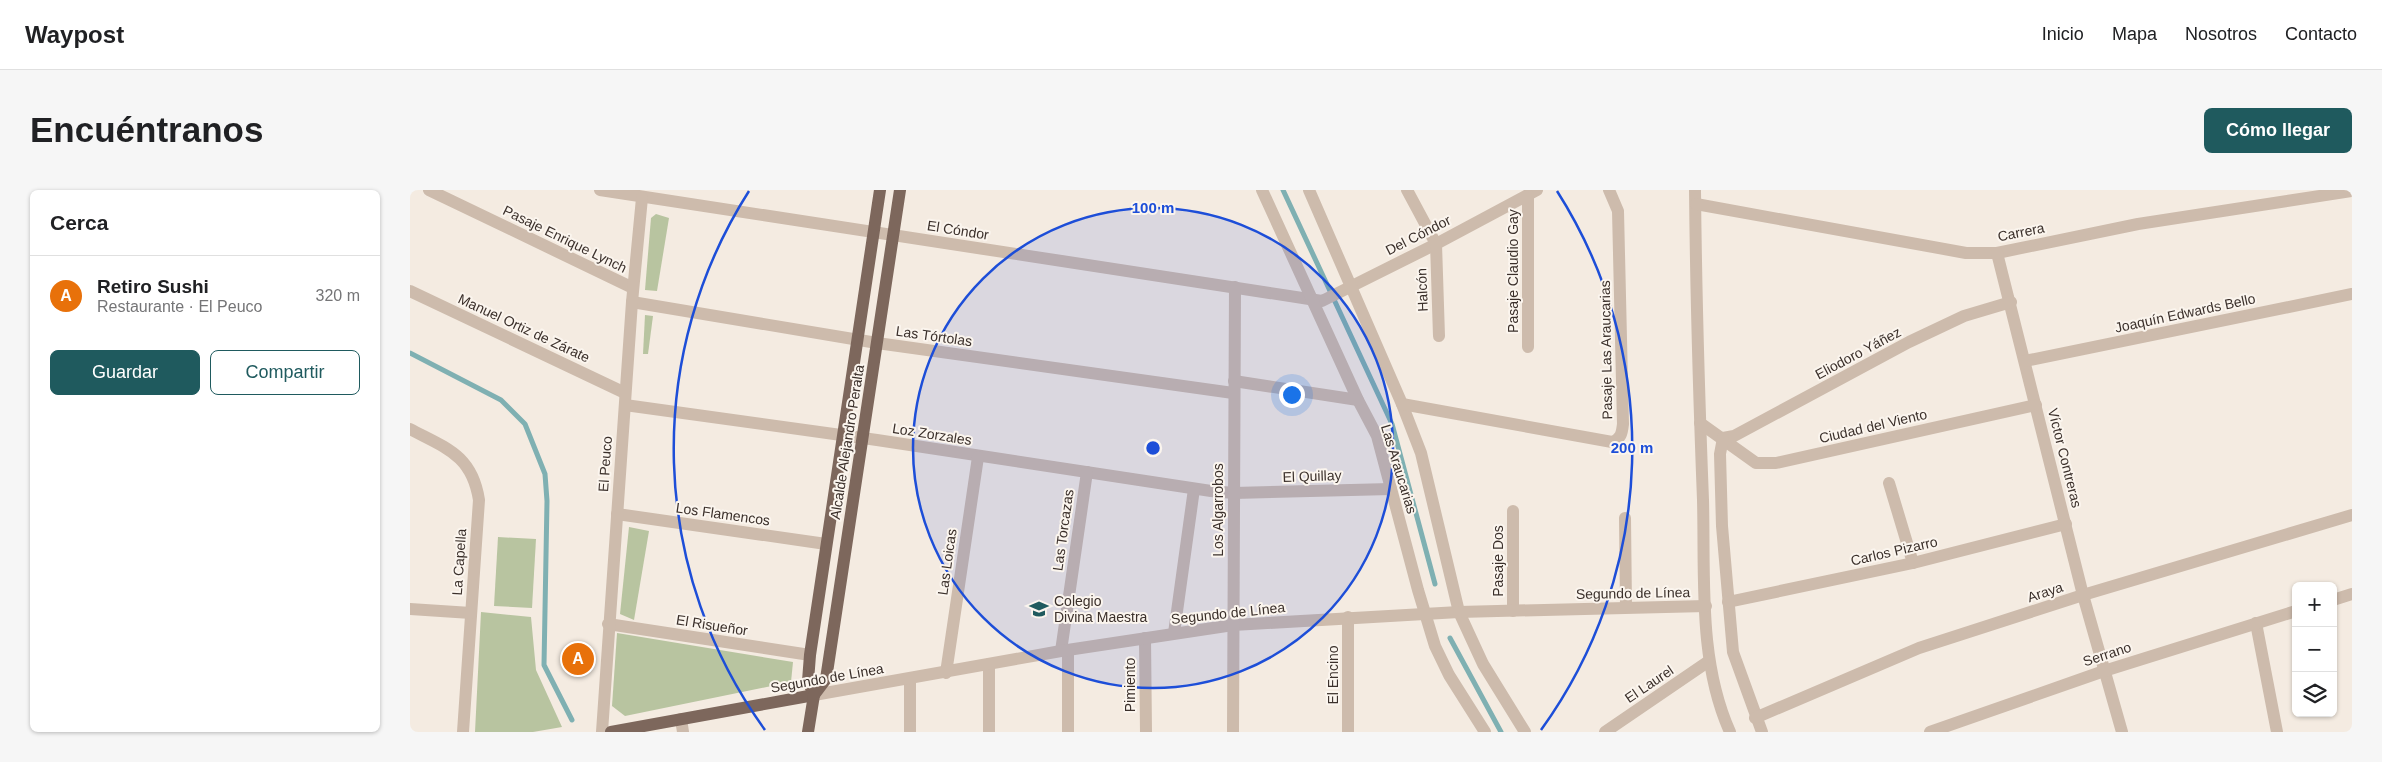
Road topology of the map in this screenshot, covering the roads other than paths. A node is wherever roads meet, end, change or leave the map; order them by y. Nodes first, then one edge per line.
1 (429, 190) edge
2 (600, 190) edge
3 (880, 190) edge
4 (900, 190) edge
5 (1262, 190) edge
6 (1308, 190) edge
7 (1407, 190) edge
8 (1609, 190) edge
9 (1695, 190) edge
10 (2352, 191) edge
11 (1523, 194) edge
12 (642, 198) junction
13 (1696, 204) junction
14 (873, 232) junction
15 (893, 235) junction
16 (1436, 244) junction
17 (1997, 253) junction
18 (1235, 287) junction
19 (633, 288) junction
20 (1347, 289) junction
21 (410, 292) edge
22 (2352, 294) edge
23 (1317, 299) junction
24 (632, 302) junction
25 (2010, 302) junction
26 (1439, 336) dead end
27 (856, 340) junction
28 (877, 343) junction
29 (1528, 347) dead end
30 (2025, 361) junction
31 (1233, 387) junction
32 (625, 399) junction
33 (1358, 400) junction
34 (1402, 404) junction
35 (2036, 405) junction
36 (1700, 424) junction
37 (410, 429) edge
38 (844, 436) junction
39 (1724, 438) junction
40 (862, 439) junction
41 (978, 457) junction
42 (1087, 472) junction
43 (1889, 483) dead end
44 (1194, 489) junction
45 (1391, 489) junction
46 (1234, 493) junction
47 (1513, 511) dead end
48 (616, 514) junction
49 (2352, 515) edge
50 (1625, 518) dead end
51 (2066, 524) junction
52 (826, 544) junction
53 (1912, 563) junction
54 (2352, 594) edge
55 (2083, 595) junction
56 (2337, 599) edge
57 (1728, 602) junction
58 (1706, 606) junction
59 (1626, 607) junction
60 (410, 609) edge
61 (1513, 611) junction
62 (1459, 612) junction
63 (2292, 612) edge
64 (471, 613) junction
65 (1425, 614) junction
66 (1348, 617) junction
67 (2256, 623) junction
68 (608, 624) junction
69 (1233, 624) junction
70 (1174, 633) junction
71 (1145, 638) junction
72 (1065, 651) junction
73 (810, 655) junction
74 (1709, 661) junction
75 (989, 664) junction
76 (2104, 670) junction
77 (946, 673) junction
78 (910, 679) junction
79 (814, 695) junction
80 (1755, 718) junction
81 (682, 726) edge
82 (463, 732) edge
83 (602, 732) edge
84 (611, 732) edge
85 (808, 732) edge
86 (910, 732) edge
87 (989, 732) edge
88 (1068, 732) edge
89 (1146, 732) edge
90 (1233, 732) edge
91 (1348, 732) edge
92 (1485, 732) edge
93 (1525, 732) edge
94 (1605, 732) edge
95 (1730, 732) edge
96 (1762, 732) edge
97 (1930, 732) edge
98 (2122, 732) edge
99 (2277, 732) edge

1 - 19 street, Pasaje Enrique Lynch
2 - 12 street, El Cóndor
3 - 14 main road, Alcalde Alejandro Peralta
4 - 15 main road, Alcalde Alejandro Peralta
5 - 23 street, Las Araucarias
6 - 20 street, Las Araucarias
7 - 16 street, Halcón
8 - 34 street, Pasaje Las Araucarias
9 - 13 street
10 - 17 street, Carrera
11 - 16 street, Del Cóndor
11 - 29 street, Pasaje Claudio Gay
12 - 14 street, El Cóndor
12 - 19 street, El Peuco
13 - 17 street, Carrera
13 - 36 street
14 - 15 street, El Cóndor
14 - 27 main road, Alcalde Alejandro Peralta
15 - 18 street, El Cóndor
15 - 28 main road, Alcalde Alejandro Peralta
16 - 20 street, Del Cóndor
16 - 26 street, Halcón
17 - 25 street, Víctor Contreras
18 - 23 street, El Cóndor
18 - 31 street, Los Algarrobos
19 - 24 street, El Peuco
20 - 23 street, Del Cóndor
20 - 34 street, Las Araucarias
21 - 32 street, Manuel Ortiz de Zárate
22 - 30 street, Joaquín Edwards Bello
23 - 33 street, Las Araucarias
24 - 27 street, Las Tórtolas
24 - 32 street, El Peuco
25 - 30 street, Víctor Contreras
25 - 39 street, Eliodoro Yáñez
27 - 28 street, Las Tórtolas
27 - 38 main road, Alcalde Alejandro Peralta
28 - 31 street, Las Tórtolas
28 - 40 main road, Alcalde Alejandro Peralta
30 - 35 street, Víctor Contreras
31 - 33 street, Las Tórtolas
31 - 46 street, Los Algarrobos
32 - 38 street, Loz Zorzales
32 - 48 street, El Peuco
33 - 45 street, Las Araucarias
34 - 62 street, Las Araucarias
35 - 39 street, Ciudad del Viento
35 - 51 street, Víctor Contreras
36 - 39 street, Ciudad del Viento
36 - 58 street
37 - 64 street, La Capella
38 - 40 street, Loz Zorzales
38 - 52 main road, Alcalde Alejandro Peralta
39 - 57 street
40 - 41 street, Loz Zorzales
40 - 79 main road, Alcalde Alejandro Peralta
41 - 42 street, Loz Zorzales
41 - 77 street, Las Loicas
42 - 44 street, Loz Zorzales
42 - 72 street, Las Torcazas
43 - 53 street
44 - 46 street, Loz Zorzales
44 - 70 street
45 - 46 street, El Quillay
45 - 65 street, Las Araucarias
46 - 69 street, Los Algarrobos
47 - 61 street, Pasaje Dos
48 - 52 street, Los Flamencos
48 - 68 street, El Peuco
49 - 55 street, Araya
50 - 59 street
51 - 53 street, Carlos Pizarro
51 - 55 street, Víctor Contreras
52 - 73 main road, Alcalde Alejandro Peralta
53 - 57 street, Carlos Pizarro
54 - 56 street
55 - 76 street, Víctor Contreras
55 - 80 street, Araya
57 - 80 street
58 - 59 street, Segundo de Línea
58 - 74 street
59 - 61 street, Segundo de Línea
60 - 64 street
61 - 62 street, Segundo de Línea
62 - 65 street, Segundo de Línea
62 - 93 street, Las Araucarias
63 - 67 street, Serrano
64 - 82 street, La Capella
65 - 66 street, Segundo de Línea
65 - 92 street, Las Araucarias
66 - 69 street, Segundo de Línea
66 - 91 street, El Encino
67 - 76 street, Serrano
67 - 99 street
68 - 73 street, El Risueñor
68 - 83 street, El Peuco
69 - 70 street, Segundo de Línea
69 - 90 street, Los Algarrobos
70 - 71 street, Segundo de Línea
71 - 72 street, Segundo de Línea
71 - 89 street, Pimiento
72 - 75 street, Segundo de Línea
72 - 88 street, Las Torcazas
73 - 79 main road, Alcalde Alejandro Peralta
74 - 94 street, El Laurel
74 - 95 street
75 - 77 street, Segundo de Línea
75 - 87 street
76 - 97 street, Serrano
76 - 98 street, Víctor Contreras
77 - 78 street, Segundo de Línea
78 - 79 street, Segundo de Línea
78 - 86 street
79 - 81 main road, Segundo de Línea
79 - 85 main road, Alcalde Alejandro Peralta
80 - 96 street
81 - 84 main road, Segundo de Línea

